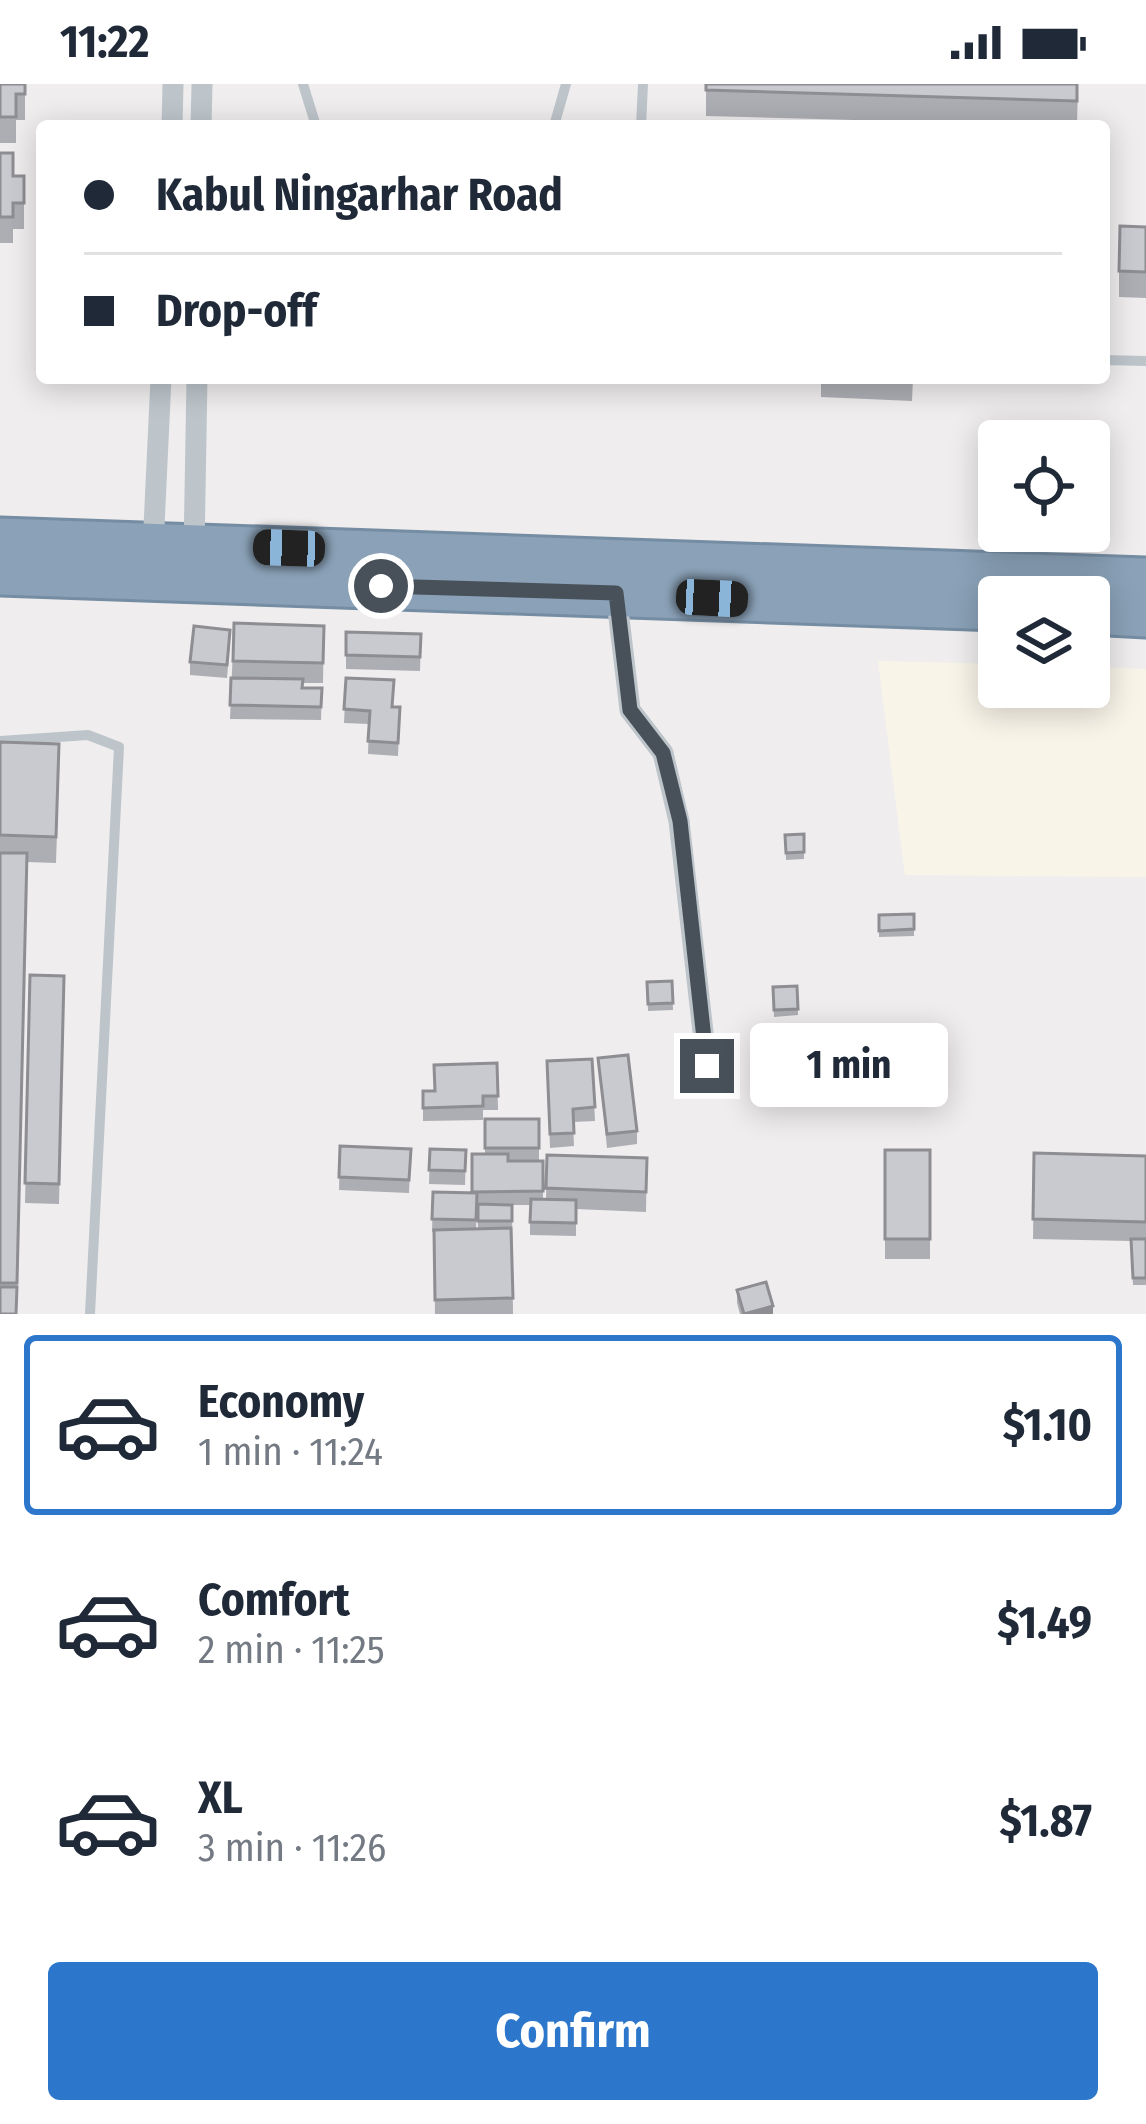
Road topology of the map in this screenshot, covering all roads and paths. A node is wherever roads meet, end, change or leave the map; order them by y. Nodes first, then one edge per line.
1 (173, 84) edge
2 (202, 84) edge
3 (303, 84) edge
4 (566, 84) edge
5 (643, 84) edge
6 (172, 120) edge
7 (201, 120) edge
8 (314, 120) edge
9 (556, 120) edge
10 (641, 120) edge
11 (1110, 360) edge
12 (1146, 361) edge
13 (161, 384) edge
14 (196, 384) edge
15 (0, 538) edge
16 (152, 561) junction
17 (194, 562) junction
18 (0, 575) edge
19 (1146, 578) edge
20 (616, 593) junction
21 (978, 609) edge
22 (1110, 615) edge
23 (1146, 616) edge
24 (0, 741) edge
25 (707, 1066) dead end
26 (90, 1314) edge

1 - 6 street
2 - 7 street
3 - 8 lane
4 - 9 lane
5 - 10 lane
11 - 12 lane
13 - 16 street
14 - 17 street
15 - 16 highway
16 - 17 highway
16 - 18 highway
17 - 19 highway
17 - 20 highway
20 - 21 highway
20 - 25 street
22 - 23 highway
24 - 26 lane

